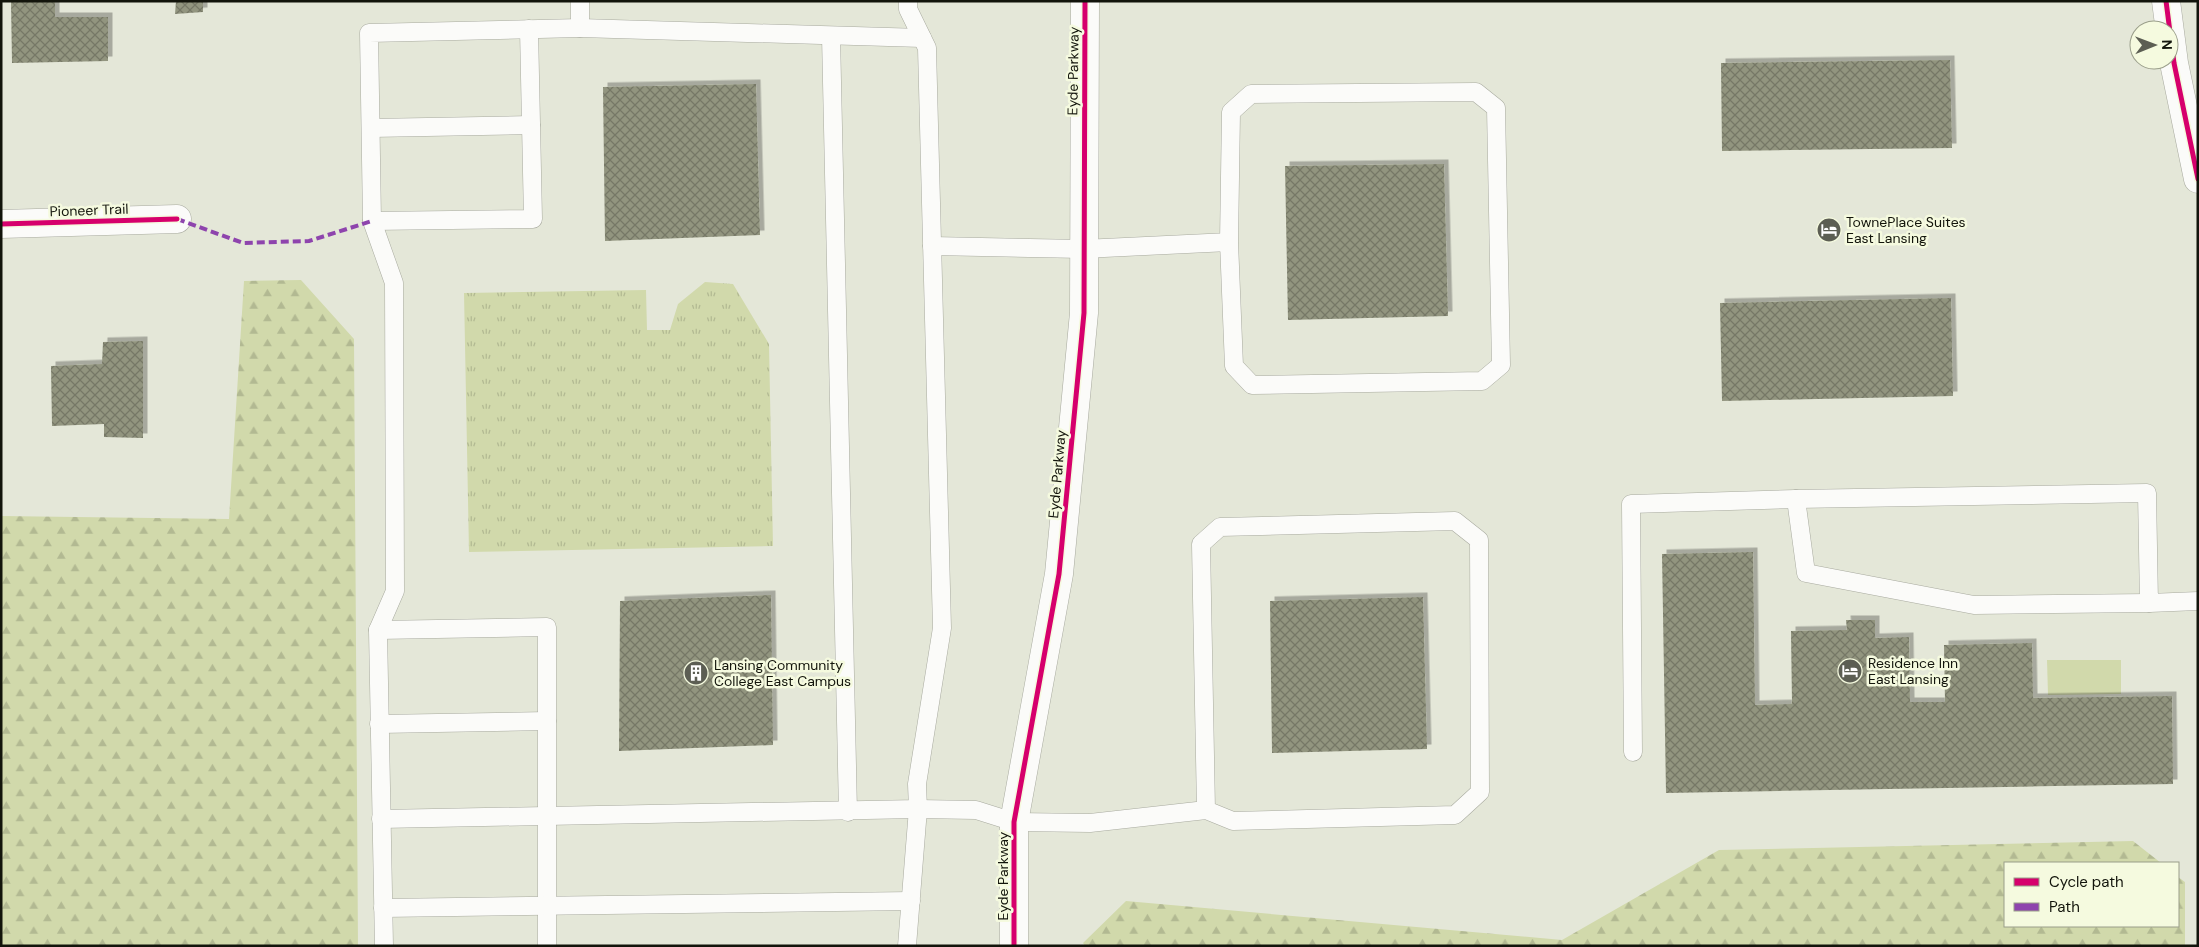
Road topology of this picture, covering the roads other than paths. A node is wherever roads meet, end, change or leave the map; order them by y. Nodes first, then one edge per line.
1 (580, 1) edge
2 (908, 1) edge
3 (1085, 1) edge
4 (2166, 1) edge
5 (580, 28) junction
6 (529, 30) junction
7 (831, 36) junction
8 (922, 38) junction
9 (531, 125) junction
10 (370, 128) junction
11 (2198, 179) edge
12 (177, 219) dead end
13 (372, 221) junction
14 (1, 224) edge
15 (1229, 242) junction
16 (932, 246) junction
17 (1083, 249) junction
18 (1796, 499) junction
19 (2198, 601) edge
20 (2149, 603) junction
21 (378, 630) junction
22 (546, 721) junction
23 (379, 724) junction
24 (1633, 752) dead end
25 (918, 809) junction
26 (1206, 810) junction
27 (848, 812) junction
28 (546, 816) junction
29 (381, 819) junction
30 (1014, 822) junction
31 (911, 901) junction
32 (546, 906) junction
33 (383, 908) junction
34 (384, 946) edge
35 (547, 946) edge
36 (907, 946) edge
37 (1014, 946) edge

1 - 5 lane
2 - 8 lane
3 - 17 street, Eyde Parkway
4 - 11 street
5 - 6 lane
5 - 7 lane
6 - 9 lane
6 - 10 lane
7 - 8 lane
7 - 27 lane
8 - 16 lane
9 - 10 lane
9 - 13 lane
10 - 13 lane
12 - 14 street, Pioneer Trail
13 - 21 lane
15 - 15 lane
15 - 17 lane
16 - 17 lane
16 - 25 lane
17 - 30 street, Eyde Parkway
18 - 20 lane
18 - 20 lane
18 - 24 lane
19 - 20 lane
21 - 22 lane
21 - 23 lane
22 - 23 lane
22 - 28 lane
23 - 29 lane
25 - 27 lane
25 - 30 lane
25 - 31 lane
26 - 26 lane
26 - 30 lane
27 - 28 lane
28 - 29 lane
28 - 32 lane
29 - 33 lane
30 - 37 street, Eyde Parkway
31 - 32 lane
31 - 36 lane
32 - 33 lane
32 - 35 lane
33 - 34 lane

